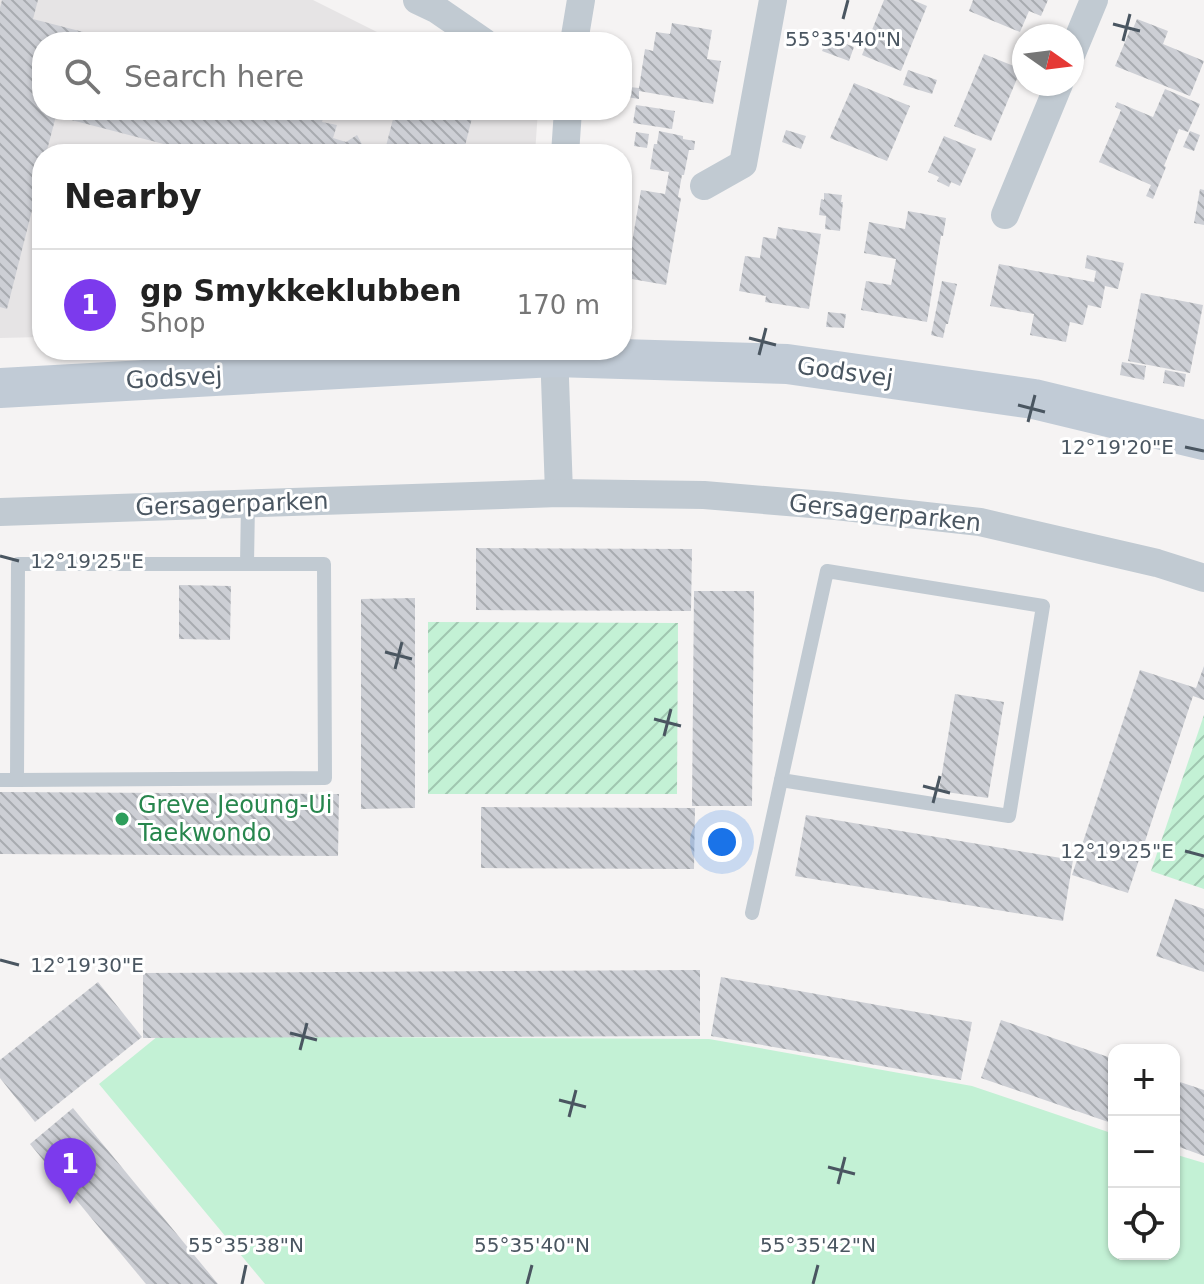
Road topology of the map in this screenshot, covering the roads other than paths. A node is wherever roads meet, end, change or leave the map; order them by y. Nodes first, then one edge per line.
1 (417, 0) edge
2 (581, 0) edge
3 (773, 0) edge
4 (1094, 0) edge
5 (1084, 24) edge
6 (469, 32) edge
7 (576, 32) edge
8 (1054, 96) edge
9 (567, 120) edge
10 (566, 144) edge
11 (704, 186) dead end
12 (1005, 215) dead end
13 (632, 357) edge
14 (456, 360) edge
15 (554, 360) edge
16 (0, 388) edge
17 (1204, 440) edge
18 (559, 493) junction
19 (248, 503) junction
20 (0, 512) edge
21 (247, 564) junction
22 (1204, 578) edge
23 (0, 780) edge
24 (17, 780) junction
25 (781, 780) junction
26 (752, 913) dead end

1 - 6 street
2 - 7 street
3 - 11 street
4 - 5 street
8 - 12 street
9 - 10 street
13 - 17 street, Godsvej
14 - 16 street, Godsvej
15 - 18 street
18 - 19 street, Gersagerparken
18 - 22 street, Gersagerparken
19 - 20 street, Gersagerparken
19 - 21 lane
21 - 24 lane
21 - 24 lane
23 - 24 lane
25 - 25 lane
25 - 26 lane

